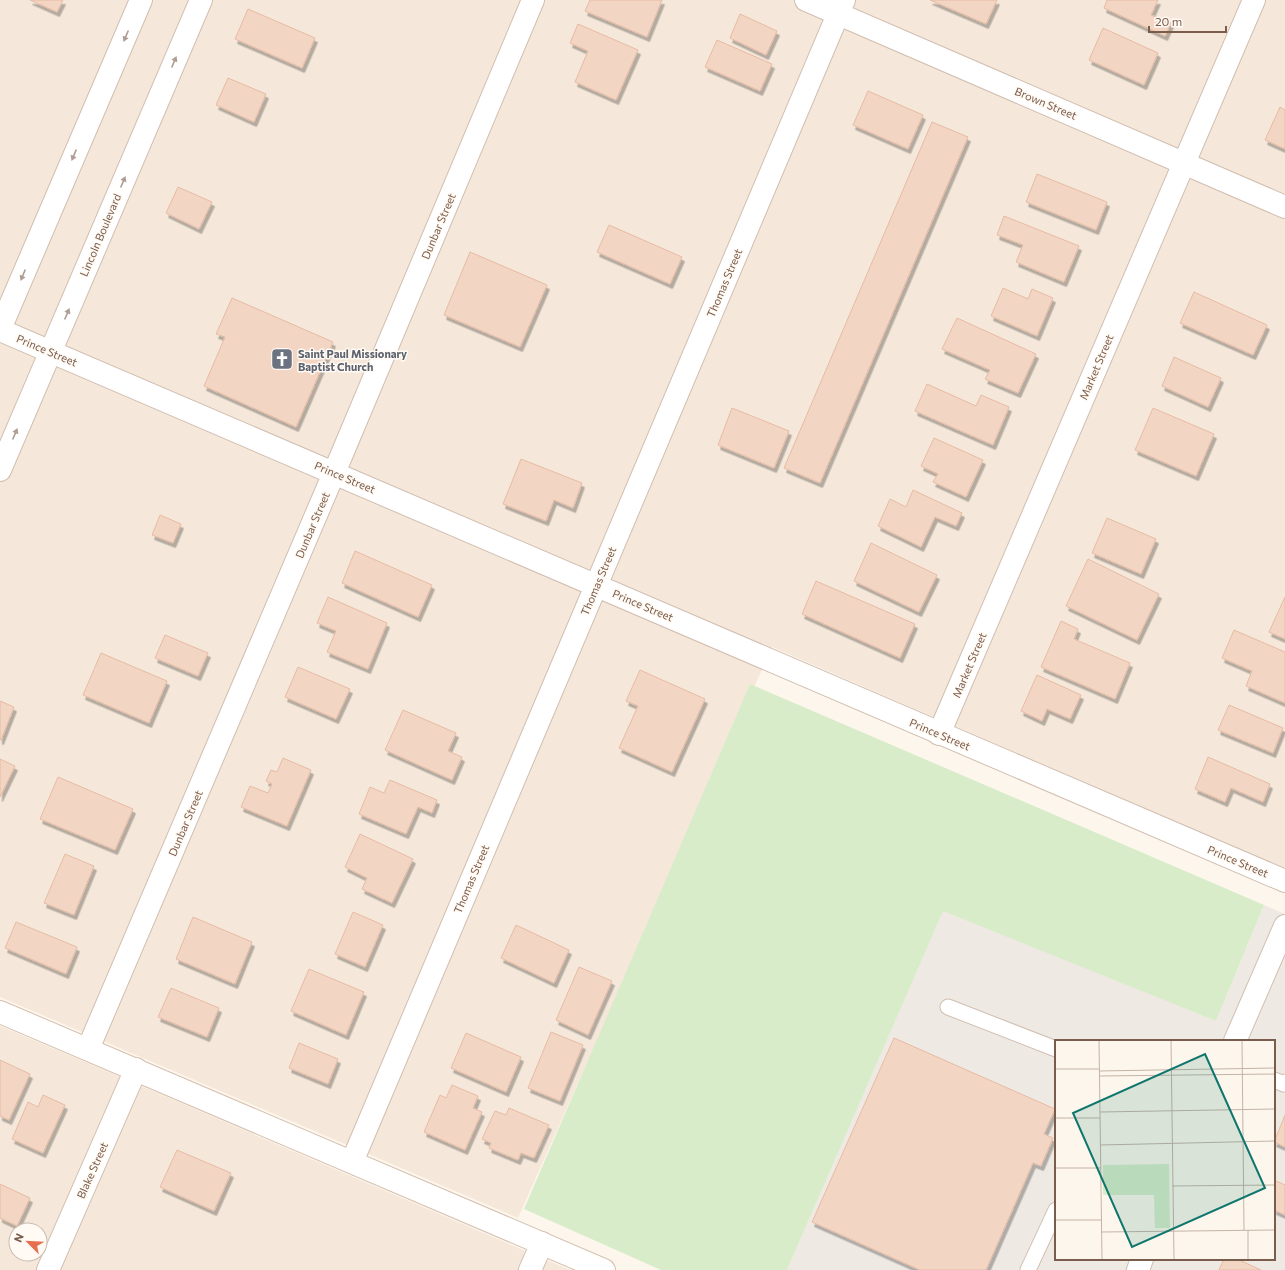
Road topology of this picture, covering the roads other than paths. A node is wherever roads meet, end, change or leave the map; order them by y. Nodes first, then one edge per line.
1 (141, 0) edge
2 (201, 0) edge
3 (533, 0) edge
4 (806, 0) edge
5 (1254, 0) edge
6 (842, 7) edge
7 (1183, 162) junction
8 (1285, 207) edge
9 (0, 330) edge
10 (51, 352) junction
11 (0, 470) edge
12 (334, 473) junction
13 (596, 585) junction
14 (940, 734) junction
15 (1285, 881) edge
16 (1285, 926) edge
17 (948, 1007) dead end
18 (0, 1012) edge
19 (1235, 1040) edge
20 (88, 1049) junction
21 (1055, 1049) edge
22 (136, 1069) junction
23 (1275, 1080) edge
24 (1285, 1082) edge
25 (352, 1162) junction
26 (1055, 1212) edge
27 (542, 1243) junction
28 (1142, 1260) edge
29 (48, 1270) edge
30 (530, 1270) edge
31 (604, 1270) edge
32 (1028, 1270) edge
33 (1138, 1270) edge

1 -> 9 street
10 -> 2 street, Lincoln Boulevard
3 - 12 street, Dunbar Street
4 - 6 street, Brown Street
5 - 7 street, Market Street
6 - 7 street, Brown Street
6 - 13 street, Thomas Street
7 - 8 street, Brown Street
7 - 14 street, Market Street
9 - 10 street, Prince Street
11 -> 10 street, Lincoln Boulevard
10 - 12 street, Prince Street
12 - 13 street, Prince Street
12 - 20 street, Dunbar Street
13 - 14 street, Prince Street
13 - 25 street, Thomas Street
14 - 15 street, Prince Street
16 - 19 street
17 - 21 lane
18 - 20 street
20 - 22 street
22 - 25 street
22 - 29 street, Blake Street
23 - 24 lane
25 - 27 street
26 - 32 lane
27 - 30 street
27 - 31 street
28 - 33 street

